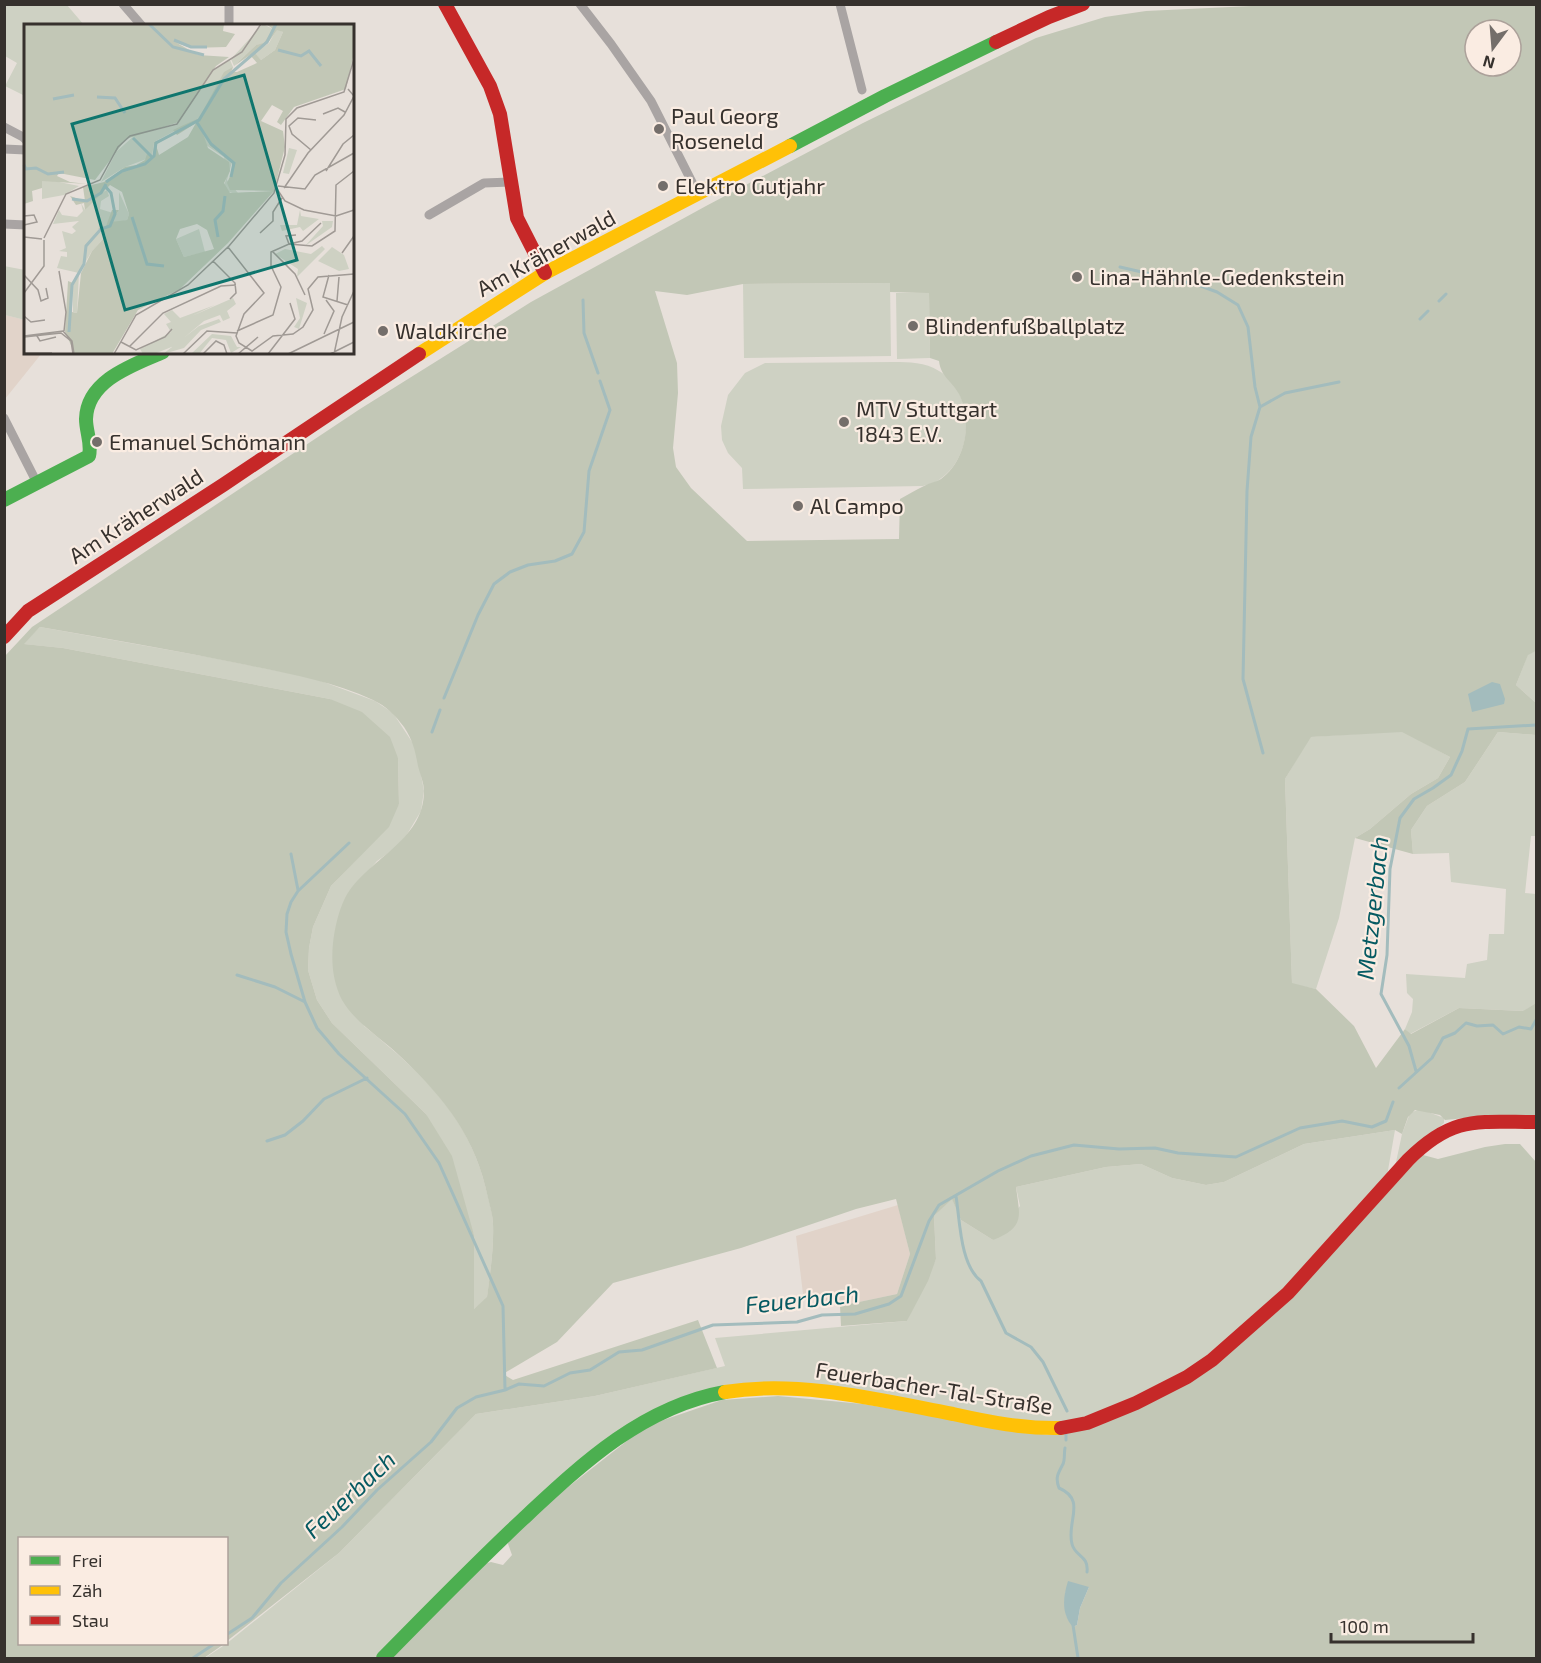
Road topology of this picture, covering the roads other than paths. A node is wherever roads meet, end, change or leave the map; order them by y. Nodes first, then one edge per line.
1 (123, 4) edge
2 (229, 4) edge
3 (445, 4) edge
4 (580, 4) edge
5 (840, 4) edge
6 (1083, 4) edge
7 (140, 24) edge
8 (229, 24) edge
9 (862, 90) dead end
10 (4, 127) edge
11 (24, 138) edge
12 (4, 149) edge
13 (24, 150) edge
14 (512, 182) junction
15 (698, 194) junction
16 (429, 215) dead end
17 (4, 224) edge
18 (24, 225) edge
19 (545, 273) junction
20 (159, 354) edge
21 (4, 418) edge
22 (37, 483) junction
23 (4, 500) edge
24 (26, 613) junction
25 (4, 624) edge
26 (4, 637) edge
27 (1536, 1122) edge
28 (382, 1659) edge

1 - 7 street
2 - 8 street
3 - 14 main road
4 - 15 street
5 - 9 street
6 - 15 main road, Am Kräherwald
10 - 11 street
12 - 13 street
14 - 16 street
14 - 19 main road
15 - 19 main road, Am Kräherwald
17 - 18 street
19 - 24 main road, Am Kräherwald
20 - 22 main road
21 - 22 street
22 - 23 main road
24 - 25 main road
24 - 26 main road, Am Kräherwald
27 - 28 main road, Feuerbacher-Tal-Straße

